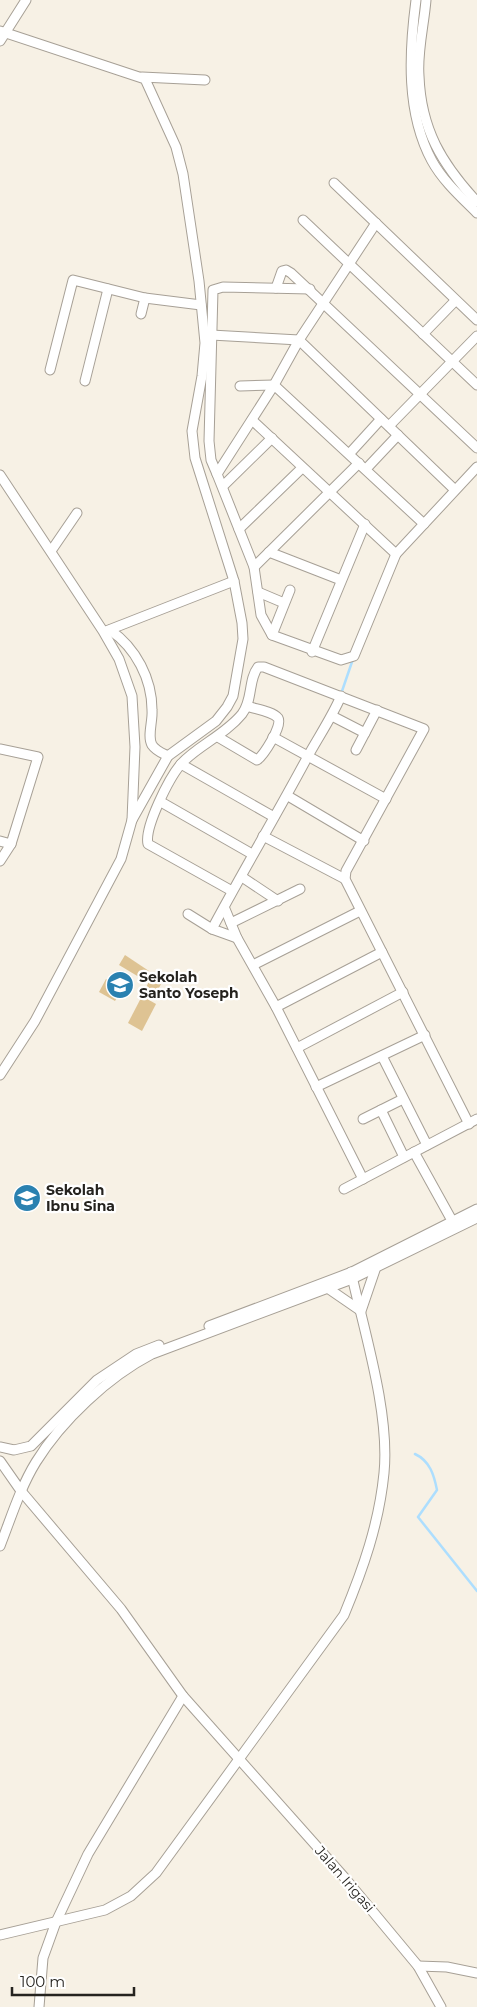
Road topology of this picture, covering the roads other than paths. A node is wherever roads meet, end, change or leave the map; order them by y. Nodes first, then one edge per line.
1 (26, 0) edge
2 (416, 0) edge
3 (426, 0) edge
4 (2, 35) edge
5 (142, 77) junction
6 (205, 80) dead end
7 (334, 183) dead end
8 (477, 202) edge
9 (477, 213) edge
10 (303, 220) dead end
11 (376, 223) junction
12 (349, 265) junction
13 (276, 288) junction
14 (108, 289) junction
15 (310, 290) junction
16 (145, 298) junction
17 (456, 301) junction
18 (324, 304) junction
19 (201, 305) junction
20 (141, 314) dead end
21 (475, 315) edge
22 (211, 334) junction
23 (424, 334) junction
24 (477, 336) edge
25 (299, 340) junction
26 (453, 361) junction
27 (50, 370) dead end
28 (85, 381) dead end
29 (477, 384) edge
30 (274, 385) junction
31 (240, 386) dead end
32 (257, 387) junction
33 (421, 394) junction
34 (262, 404) junction
35 (381, 419) junction
36 (252, 420) junction
37 (389, 426) junction
38 (398, 435) junction
39 (272, 438) junction
40 (477, 448) edge
41 (350, 453) junction
42 (359, 463) junction
43 (477, 467) edge
44 (302, 468) junction
45 (366, 469) junction
46 (217, 474) junction
47 (0, 475) edge
48 (223, 486) junction
49 (455, 490) junction
50 (330, 492) junction
51 (77, 513) dead end
52 (365, 524) junction
53 (424, 524) junction
54 (240, 529) junction
55 (51, 551) junction
56 (269, 552) junction
57 (396, 554) junction
58 (254, 567) junction
59 (342, 580) junction
60 (234, 581) junction
61 (290, 590) dead end
62 (258, 592) junction
63 (284, 603) junction
64 (107, 631) junction
65 (272, 635) junction
66 (312, 652) junction
67 (341, 696) junction
68 (247, 706) junction
69 (377, 710) junction
70 (332, 716) junction
71 (365, 733) junction
72 (273, 737) junction
73 (218, 738) junction
74 (0, 749) edge
75 (356, 750) dead end
76 (168, 756) junction
77 (308, 756) junction
78 (181, 764) junction
79 (288, 796) junction
80 (386, 799) junction
81 (161, 802) junction
82 (274, 817) junction
83 (132, 820) junction
84 (263, 836) junction
85 (0, 841) edge
86 (364, 841) junction
87 (11, 844) junction
88 (252, 854) junction
89 (0, 861) edge
90 (242, 877) junction
91 (345, 879) junction
92 (300, 889) dead end
93 (232, 891) junction
94 (278, 901) junction
95 (225, 909) junction
96 (360, 911) junction
97 (188, 914) dead end
98 (231, 923) junction
99 (212, 929) junction
100 (237, 938) junction
101 (382, 952) junction
102 (253, 965) junction
103 (402, 992) junction
104 (276, 1007) junction
105 (425, 1035) junction
106 (297, 1048) junction
107 (382, 1056) junction
108 (0, 1074) edge
109 (316, 1087) junction
110 (403, 1100) junction
111 (381, 1110) junction
112 (363, 1119) dead end
113 (473, 1122) edge
114 (427, 1146) junction
115 (414, 1152) junction
116 (404, 1157) junction
117 (363, 1179) junction
118 (344, 1189) dead end
119 (477, 1209) edge
120 (477, 1218) edge
121 (454, 1225) junction
122 (375, 1270) junction
123 (351, 1276) junction
124 (329, 1289) junction
125 (361, 1311) junction
126 (0, 1447) edge
127 (25, 1448) junction
128 (0, 1461) edge
129 (36, 1462) junction
130 (21, 1491) junction
131 (0, 1546) edge
132 (184, 1696) junction
133 (240, 1759) junction
134 (56, 1922) junction
135 (0, 1935) edge
136 (418, 1966) junction
137 (477, 1973) edge
138 (39, 2007) edge
139 (441, 2007) edge

1 - 4 street
2 - 9 street
3 - 8 street
4 - 5 street
5 - 6 street
5 - 19 street
7 - 11 street
10 - 12 street
11 - 12 street
11 - 17 street
12 - 18 street
12 - 23 street
13 - 15 street
13 - 15 street
13 - 22 street
14 - 16 street
14 - 27 street
14 - 28 street
15 - 18 street
16 - 19 street
16 - 20 street
17 - 21 street
17 - 23 street
18 - 25 street
18 - 33 street
19 - 60 street
22 - 25 street
22 - 46 street
23 - 26 street
24 - 26 street
25 - 30 street
25 - 35 street
26 - 29 street
26 - 33 street
30 - 32 street
30 - 34 street
30 - 41 street
31 - 32 street
32 - 34 street
33 - 37 street
33 - 40 street
34 - 36 street
35 - 37 street
35 - 41 street
36 - 39 street
36 - 46 street
37 - 38 street
38 - 45 street
38 - 49 street
39 - 44 street
39 - 48 street
41 - 42 street
42 - 45 street
42 - 50 street
43 - 49 street
44 - 50 street
44 - 54 street
45 - 53 street
46 - 48 street
47 - 55 street
48 - 54 street
49 - 53 street
50 - 52 street
50 - 56 street
51 - 55 street
52 - 57 street
52 - 59 street
53 - 57 street
54 - 58 street
55 - 64 street
56 - 58 street
56 - 59 street
57 - 66 street
58 - 62 street
59 - 66 street
60 - 64 street
60 - 76 street
61 - 63 street
62 - 63 street
62 - 65 street
63 - 65 street
64 - 76 street
64 - 83 street
65 - 66 street
67 - 68 street
67 - 69 street
67 - 70 street
68 - 72 street
68 - 73 street
69 - 71 street
69 - 80 street
70 - 71 street
70 - 77 street
71 - 75 street
72 - 73 street
72 - 77 street
73 - 78 street
74 - 87 street
76 - 83 street
77 - 79 street
77 - 80 street
78 - 81 street
78 - 82 street
79 - 82 street
79 - 86 street
80 - 86 street
81 - 88 street
81 - 93 street
82 - 84 street
83 - 108 street
84 - 88 street
84 - 91 street
85 - 87 street
86 - 91 street
87 - 89 street
88 - 90 street
90 - 93 street
90 - 94 street
91 - 96 street
92 - 94 street
93 - 95 street
94 - 98 street
95 - 98 street
95 - 99 street
96 - 101 street
96 - 102 street
97 - 99 street
98 - 100 street
99 - 100 street
100 - 102 street
101 - 103 street
101 - 104 street
102 - 104 street
103 - 105 street
103 - 106 street
104 - 106 street
105 - 107 street
105 - 113 street
106 - 109 street
107 - 109 street
107 - 110 street
109 - 117 street
110 - 111 street
110 - 114 street
111 - 112 street
111 - 116 street
113 - 114 street
114 - 115 street
115 - 116 street
115 - 121 street
116 - 117 street
117 - 118 street
119 - 121 street
120 - 121 street
121 - 122 street
121 - 123 street
122 - 123 street
122 - 125 street
123 - 124 street
123 - 125 street
123 - 127 street
124 - 125 street
124 - 129 street
125 - 133 street
126 - 127 street
127 - 129 street
128 - 130 street, Jalan Irigasi
129 - 130 street
130 - 131 street
130 - 132 street, Jalan Irigasi
132 - 133 street, Jalan Irigasi
132 - 134 street
133 - 134 street
133 - 136 street, Jalan Irigasi
134 - 135 street
134 - 138 street
136 - 137 street
136 - 139 street, Jalan Irigasi

